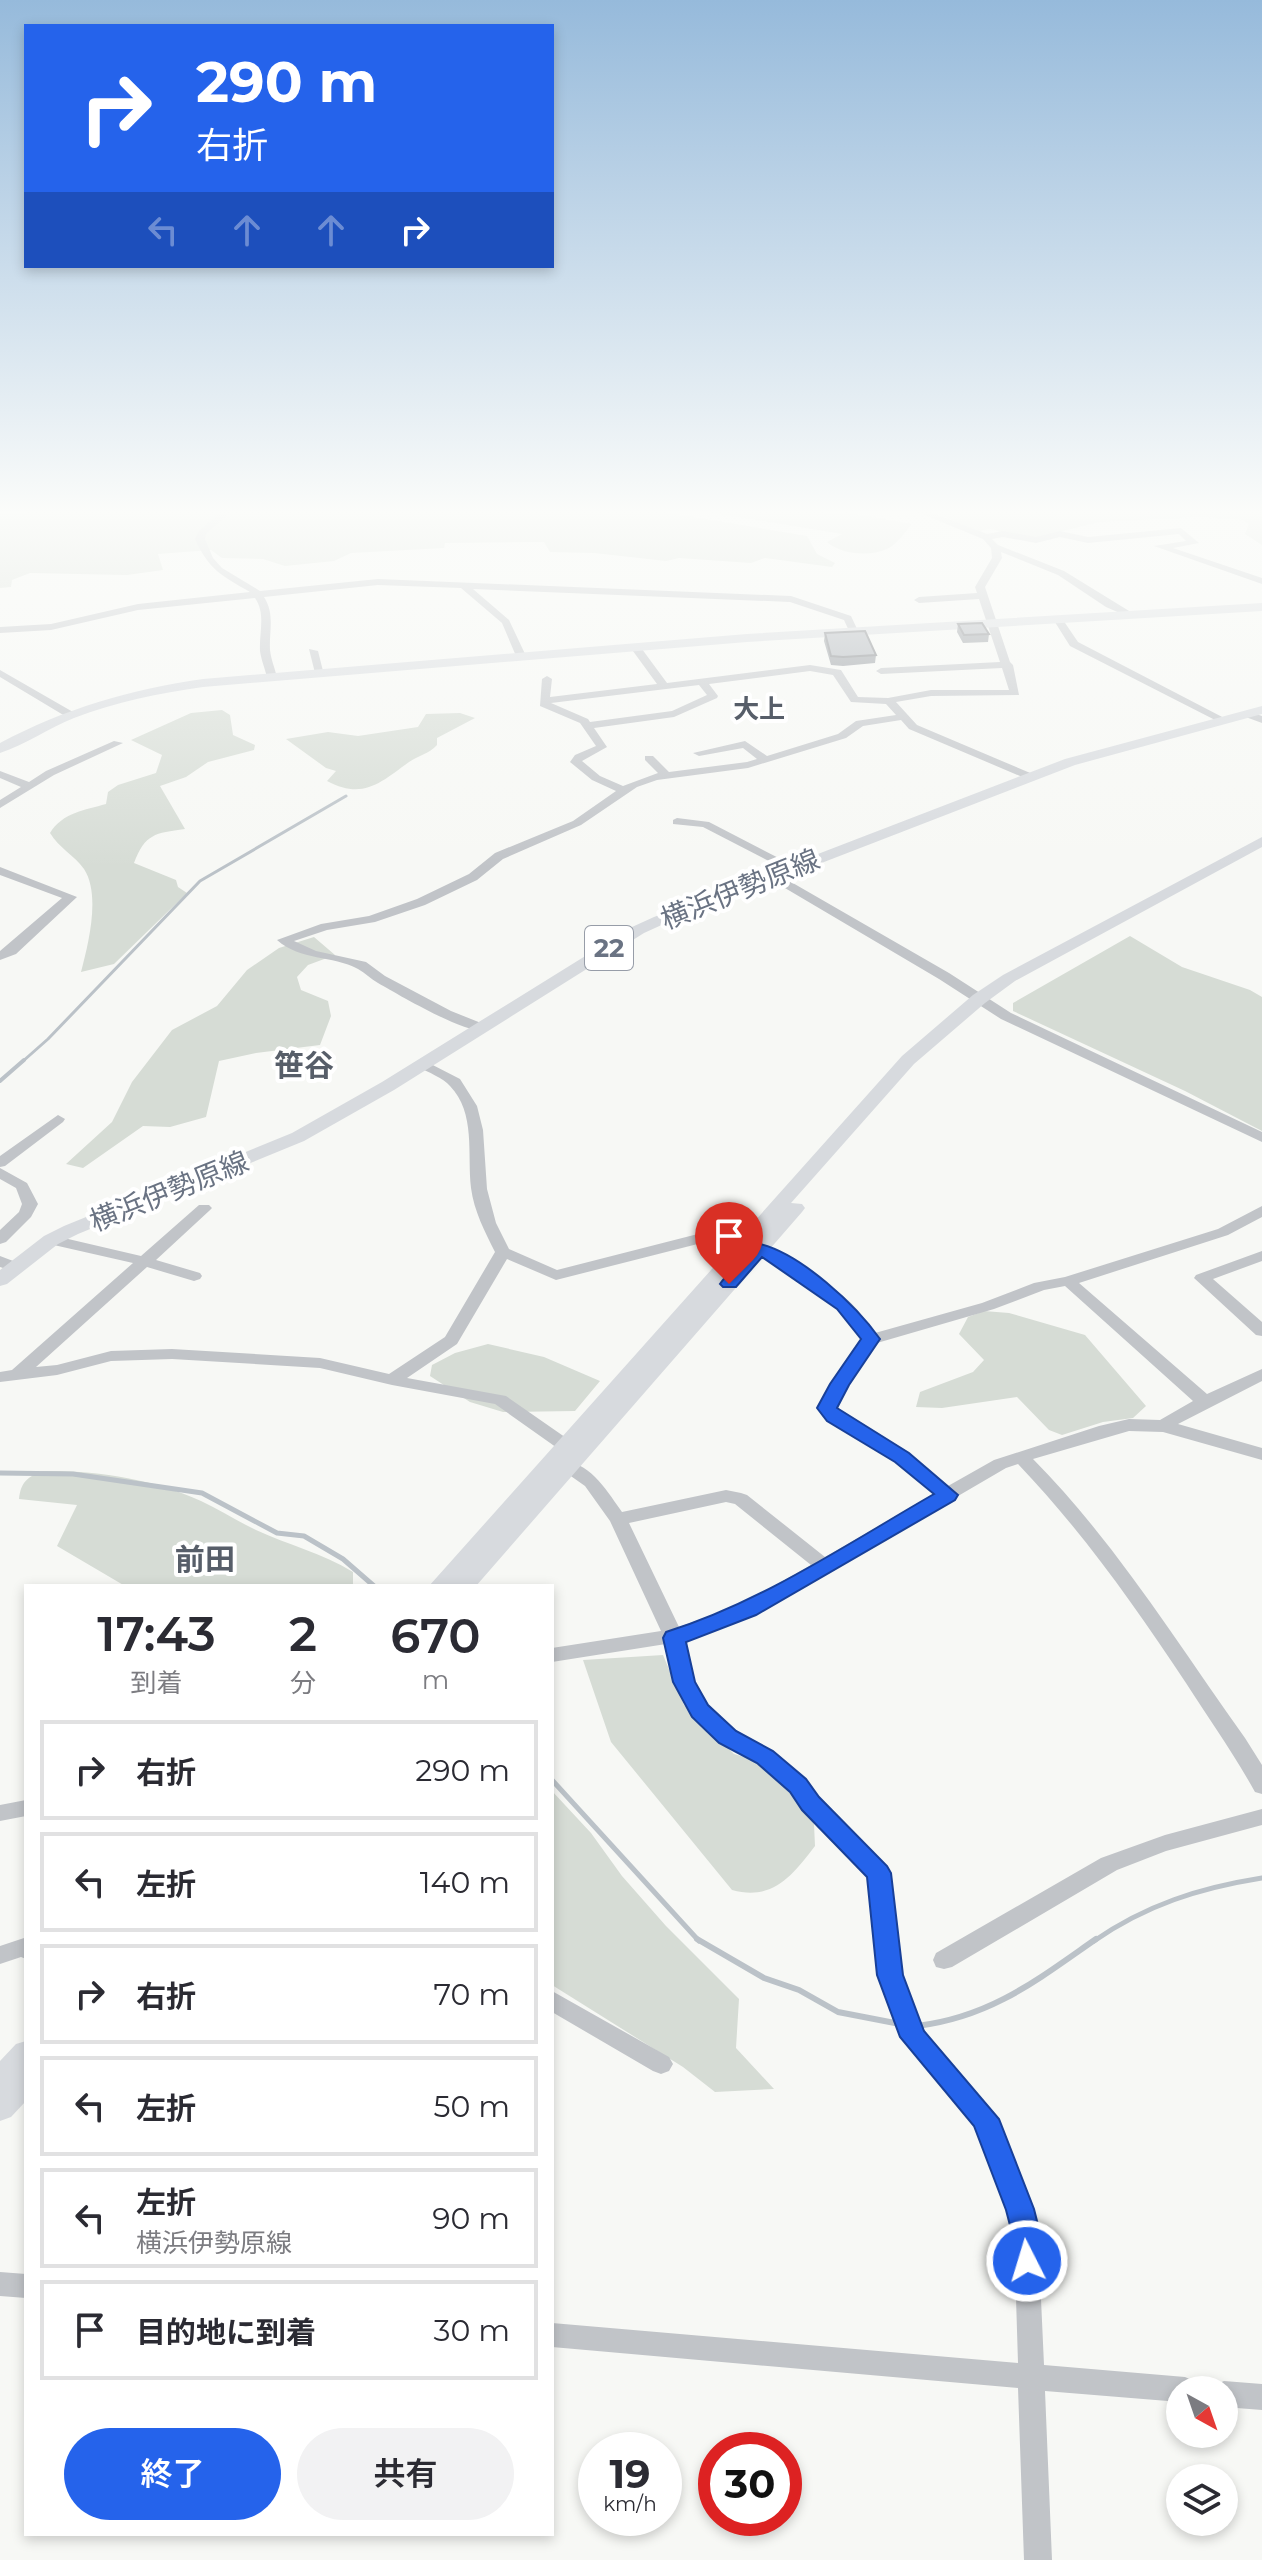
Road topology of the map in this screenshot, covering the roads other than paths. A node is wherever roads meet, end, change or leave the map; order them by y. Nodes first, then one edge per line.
1 (36, 628) edge
2 (266, 628) edge
3 (509, 628) edge
4 (897, 628) edge
5 (994, 628) edge
6 (1064, 628) edge
7 (853, 631) joint
8 (1, 632) edge
9 (635, 647) junction
10 (313, 651) dead end
11 (521, 656) junction
12 (1008, 665) junction
13 (881, 671) dead end
14 (0, 673) edge
15 (320, 673) junction
16 (272, 677) junction
17 (547, 679) dead end
18 (701, 681) junction
19 (663, 685) junction
20 (544, 701) junction
21 (889, 701) junction
22 (69, 714) junction
23 (1257, 715) edge
24 (901, 717) junction
25 (1223, 720) junction
26 (588, 726) junction
27 (118, 743) dead end
28 (0, 749) edge
29 (699, 753) dead end
30 (649, 758) dead end
31 (766, 760) junction
32 (0, 774) edge
33 (665, 774) junction
34 (1031, 777) junction
35 (29, 786) junction
36 (624, 791) junction
37 (0, 805) edge
38 (677, 822) dead end
39 (1262, 841) edge
40 (1262, 850) edge
41 (792, 868) junction
42 (0, 871) edge
43 (772, 875) junction
44 (4, 951) edge
45 (982, 1001) junction
46 (481, 1028) junction
47 (423, 1064) junction
48 (58, 1119) dead end
49 (1262, 1138) edge
50 (0, 1163) edge
51 (0, 1172) edge
52 (204, 1208) dead end
53 (1262, 1211) edge
54 (0, 1239) edge
55 (51, 1240) junction
56 (757, 1241) junction
57 (503, 1252) junction
58 (1262, 1256) edge
59 (143, 1261) junction
60 (8, 1264) edge
61 (194, 1276) dead end
62 (0, 1280) edge
63 (1068, 1281) junction
64 (1262, 1331) edge
65 (871, 1339) junction
66 (1262, 1374) edge
67 (7, 1377) edge
68 (392, 1380) junction
69 (1205, 1402) junction
70 (1164, 1426) junction
71 (1262, 1454) edge
72 (567, 1456) junction
73 (1021, 1457) junction
74 (948, 1495) junction
75 (618, 1519) junction
76 (825, 1566) junction
77 (443, 1584) edge
78 (465, 1584) edge
79 (674, 1638) junction
80 (554, 1655) edge
81 (1262, 1786) edge
82 (24, 1808) edge
83 (0, 1813) edge
84 (1262, 1817) edge
85 (24, 1947) edge
86 (0, 1955) edge
87 (944, 1960) dead end
88 (554, 2002) edge
89 (24, 2055) edge
90 (661, 2064) dead end
91 (0, 2081) edge
92 (24, 2083) edge
93 (0, 2108) edge
94 (0, 2284) edge
95 (24, 2286) edge
96 (554, 2335) edge
97 (1030, 2376) junction
98 (1166, 2388) edge
99 (1238, 2395) edge
100 (1262, 2397) edge
101 (1038, 2560) edge

1 - 8 street
2 - 16 street
3 - 11 street
4 - 7 main road
5 - 12 street
6 - 25 street
7 - 9 main road
9 - 11 main road
9 - 19 street
10 - 15 street
11 - 15 main road
12 - 13 street
12 - 21 street
14 - 22 street
15 - 16 main road
16 - 22 main road
17 - 20 street
18 - 19 street
18 - 21 street
18 - 26 street
19 - 20 street
20 - 26 street
21 - 24 street
22 - 28 main road
23 - 25 main road, 横浜伊勢原線 / 22
24 - 31 street
24 - 34 street
25 - 34 main road, 横浜伊勢原線 / 22
26 - 36 street
27 - 35 street
29 - 31 street
30 - 33 street
31 - 33 street
32 - 35 street
33 - 36 street
34 - 41 main road, 横浜伊勢原線 / 22
35 - 37 street
36 - 46 street
38 - 41 street
39 - 45 main road
40 - 45 main road
41 - 43 main road, 横浜伊勢原線 / 22
42 - 44 street
43 - 45 street
43 - 46 main road, 横浜伊勢原線 / 22
45 - 49 street
45 - 56 main road
46 - 47 main road, 横浜伊勢原線 / 22
47 - 55 main road, 横浜伊勢原線 / 22
47 - 57 street
48 - 50 street
51 - 54 street
52 - 59 street
53 - 63 street
55 - 59 street
55 - 60 main road, 横浜伊勢原線 / 22
56 - 57 street
56 - 65 street
56 - 72 main road
57 - 68 street
58 - 64 street
59 - 61 street
59 - 67 street
60 - 62 main road, 横浜伊勢原線 / 22
63 - 65 street
63 - 69 street
65 - 74 street
66 - 69 street
67 - 68 street
68 - 72 street
69 - 70 street
70 - 71 street
70 - 73 street
72 - 75 street
72 - 77 main road
72 - 78 main road
73 - 74 street
73 - 81 street
74 - 76 street
75 - 76 street
75 - 79 street
76 - 79 street
79 - 80 street
79 - 97 street
82 - 83 street
84 - 87 street
85 - 86 street
88 - 90 street
89 - 91 main road
92 - 93 main road
94 - 95 street
96 - 97 street
97 - 98 street
97 - 101 street
99 - 100 street

